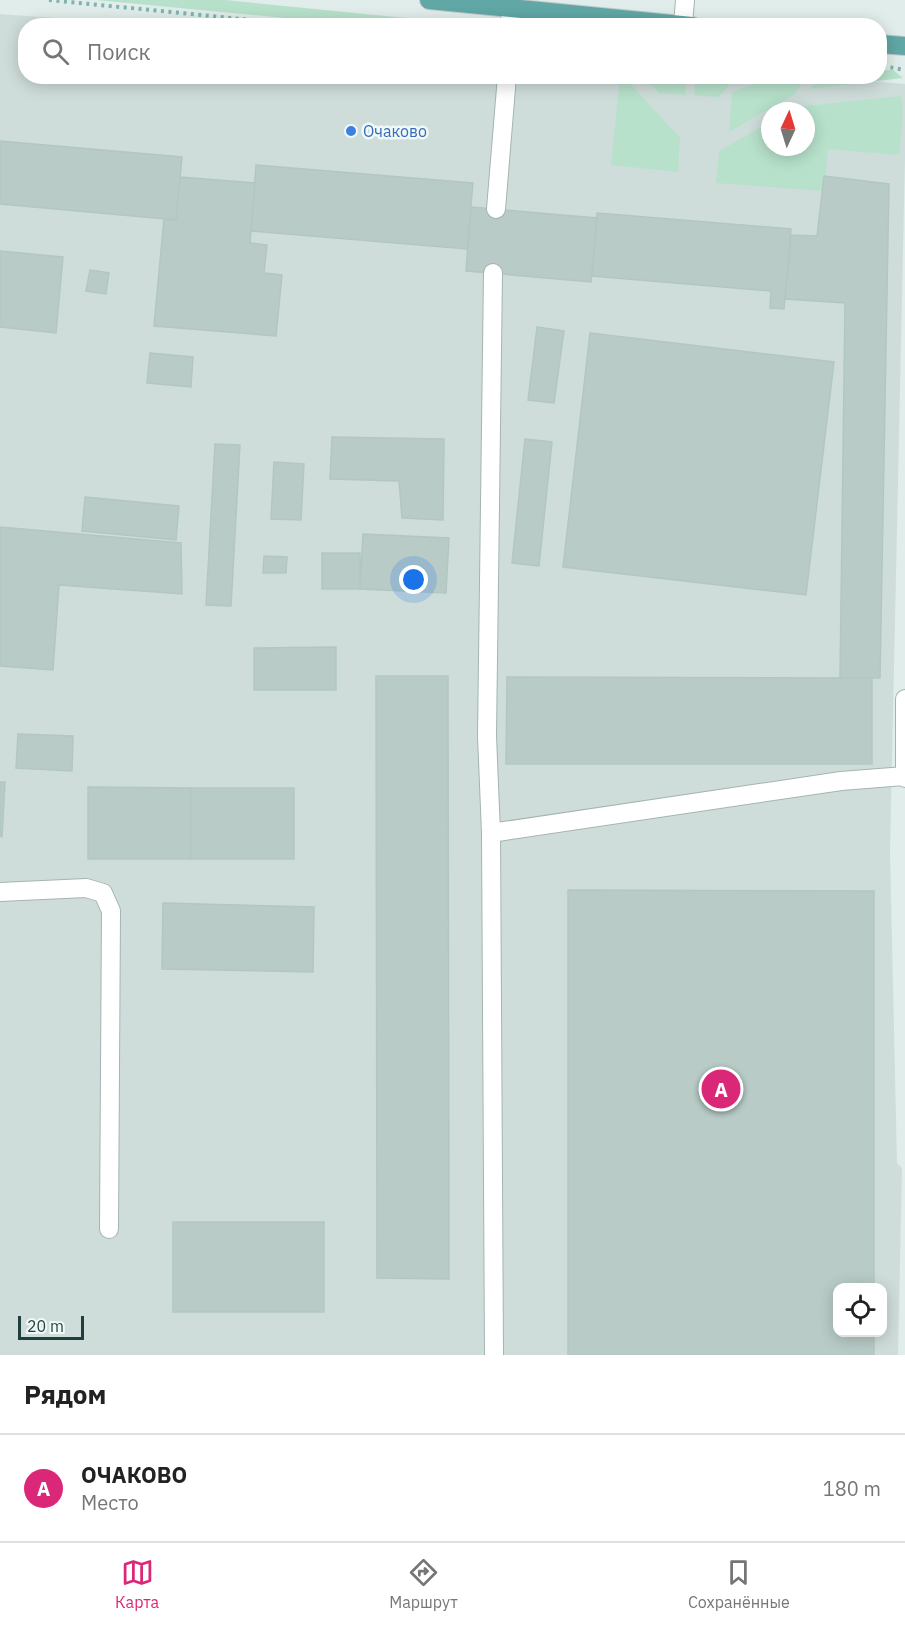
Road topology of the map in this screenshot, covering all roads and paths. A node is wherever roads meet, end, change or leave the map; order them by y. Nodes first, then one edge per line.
1 (49, 0) edge
2 (429, 0) edge
3 (685, 0) edge
4 (511, 17) edge
5 (232, 18) edge
6 (532, 18) edge
7 (684, 18) edge
8 (887, 45) edge
9 (905, 46) edge
10 (887, 67) edge
11 (905, 70) edge
12 (506, 84) edge
13 (496, 209) tunnel mouth
14 (492, 273) tunnel mouth
15 (905, 699) edge
16 (905, 759) edge
17 (905, 777) edge
18 (491, 833) junction
19 (0, 892) edge
20 (109, 1229) dead end
21 (494, 1355) edge

1 - 5 path
2 - 4 main road
3 - 7 street
4 - 6 main road
8 - 9 main road
10 - 11 path
12 - 13 street
14 - 18 street
15 - 16 street
16 - 17 street
17 - 18 street
18 - 21 street
19 - 20 street

